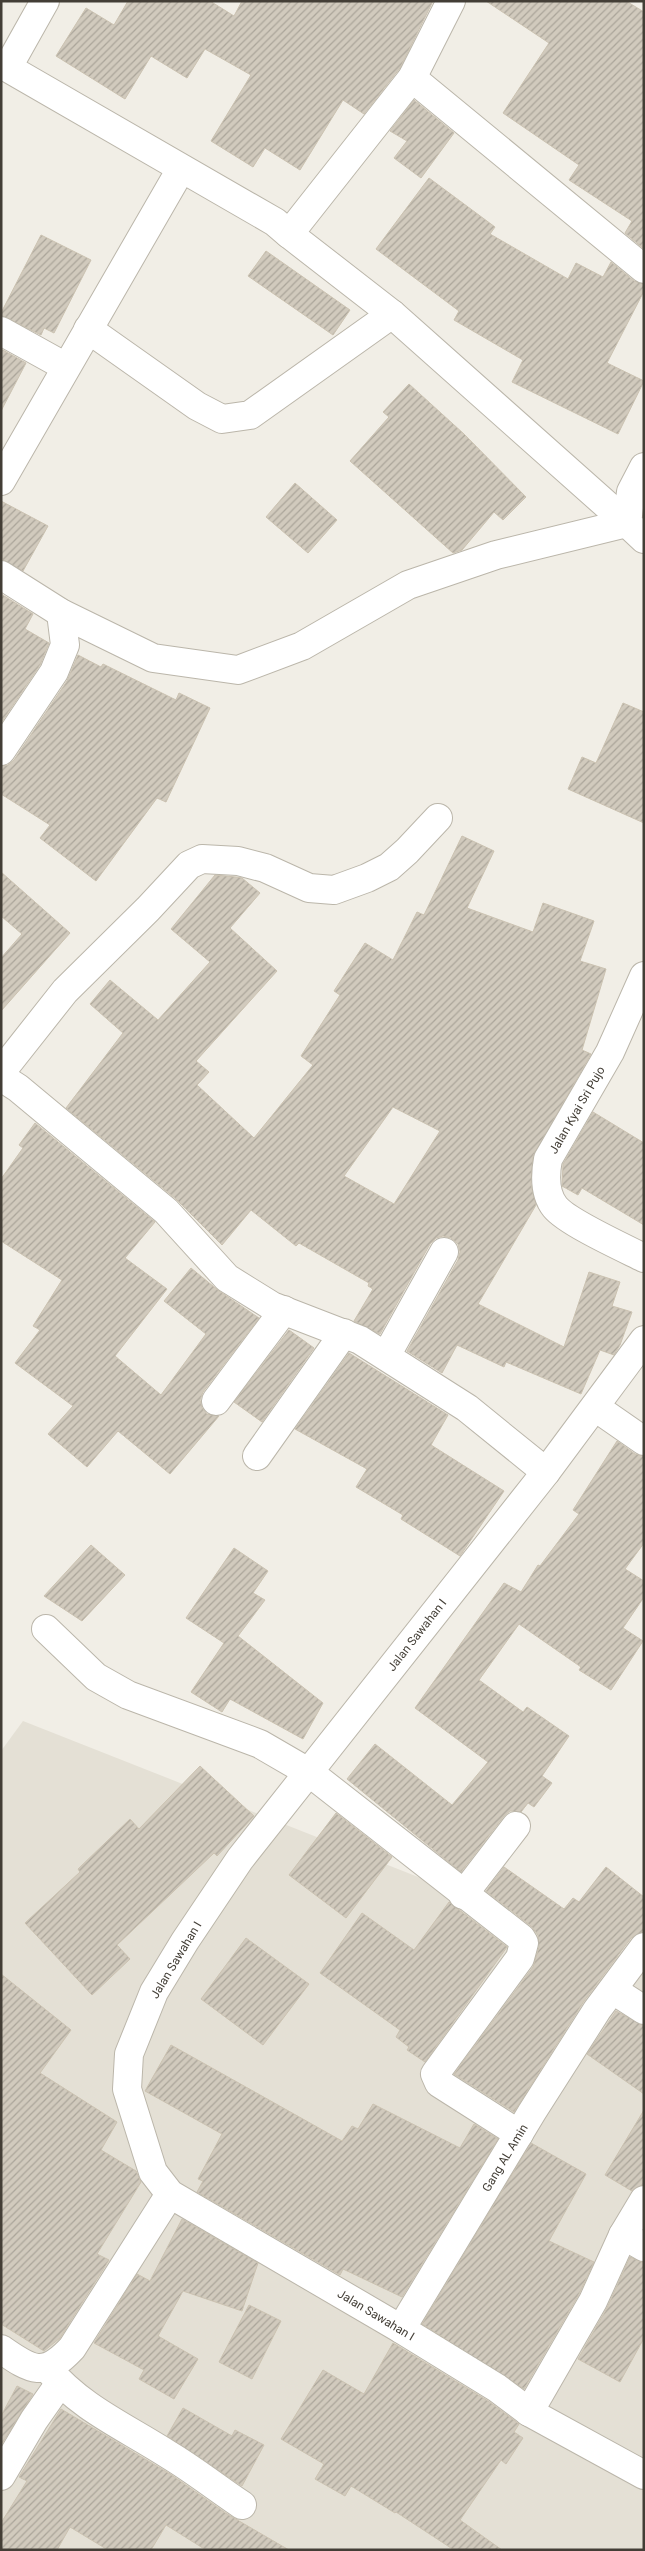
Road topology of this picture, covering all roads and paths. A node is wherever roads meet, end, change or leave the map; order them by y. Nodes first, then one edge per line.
1 (45, 1) edge
2 (451, 1) edge
3 (5, 66) edge
4 (412, 78) junction
5 (181, 169) junction
6 (288, 234) junction
7 (644, 268) edge
8 (392, 314) junction
9 (88, 329) junction
10 (1, 330) edge
11 (66, 367) junction
12 (644, 467) edge
13 (1, 481) edge
14 (635, 531) edge
15 (1, 576) edge
16 (61, 613) junction
17 (1, 751) edge
18 (438, 818) dead end
19 (644, 976) edge
20 (1, 1072) edge
21 (1, 1077) edge
22 (444, 1252) dead end
23 (644, 1258) edge
24 (284, 1310) junction
25 (344, 1333) junction
26 (644, 1340) edge
27 (386, 1356) junction
28 (216, 1401) dead end
29 (595, 1407) junction
30 (644, 1441) edge
31 (257, 1456) dead end
32 (546, 1472) junction
33 (46, 1629) dead end
34 (310, 1773) junction
35 (516, 1826) dead end
36 (463, 1895) junction
37 (644, 1947) edge
38 (613, 1990) junction
39 (644, 2010) edge
40 (519, 2134) junction
41 (170, 2194) junction
42 (644, 2200) edge
43 (633, 2241) edge
44 (401, 2330) junction
45 (1, 2349) edge
46 (54, 2375) junction
47 (529, 2412) junction
48 (644, 2475) edge
49 (1, 2476) edge
50 (242, 2506) dead end

1 - 3 street
2 - 4 street
3 - 5 street
4 - 6 street
4 - 7 street
5 - 6 street
5 - 9 street
6 - 8 street
8 - 9 street
8 - 14 street
9 - 11 street
10 - 11 street
11 - 13 street
12 - 14 street
14 - 16 street
15 - 16 street
16 - 17 street
18 - 20 street
19 - 23 street, Jalan Kyai Sri Pujo
21 - 24 street
22 - 27 street
24 - 25 street
24 - 28 street
25 - 27 street
25 - 31 street
26 - 29 street, Jalan Sawahan I
27 - 32 street
29 - 30 street
29 - 32 street, Jalan Sawahan I
32 - 34 street, Jalan Sawahan I
33 - 34 street
34 - 36 street
34 - 41 street, Jalan Sawahan I
35 - 36 street
36 - 40 street
37 - 38 street, Gang AL Amin
38 - 39 street
38 - 40 street, Gang AL Amin
40 - 44 street, Gang AL Amin
41 - 44 street, Jalan Sawahan I
41 - 46 street
42 - 43 street
43 - 47 street
44 - 47 street, Jalan Sawahan I
45 - 46 street
46 - 49 street
46 - 50 street
47 - 48 street, Jalan Sawahan I

